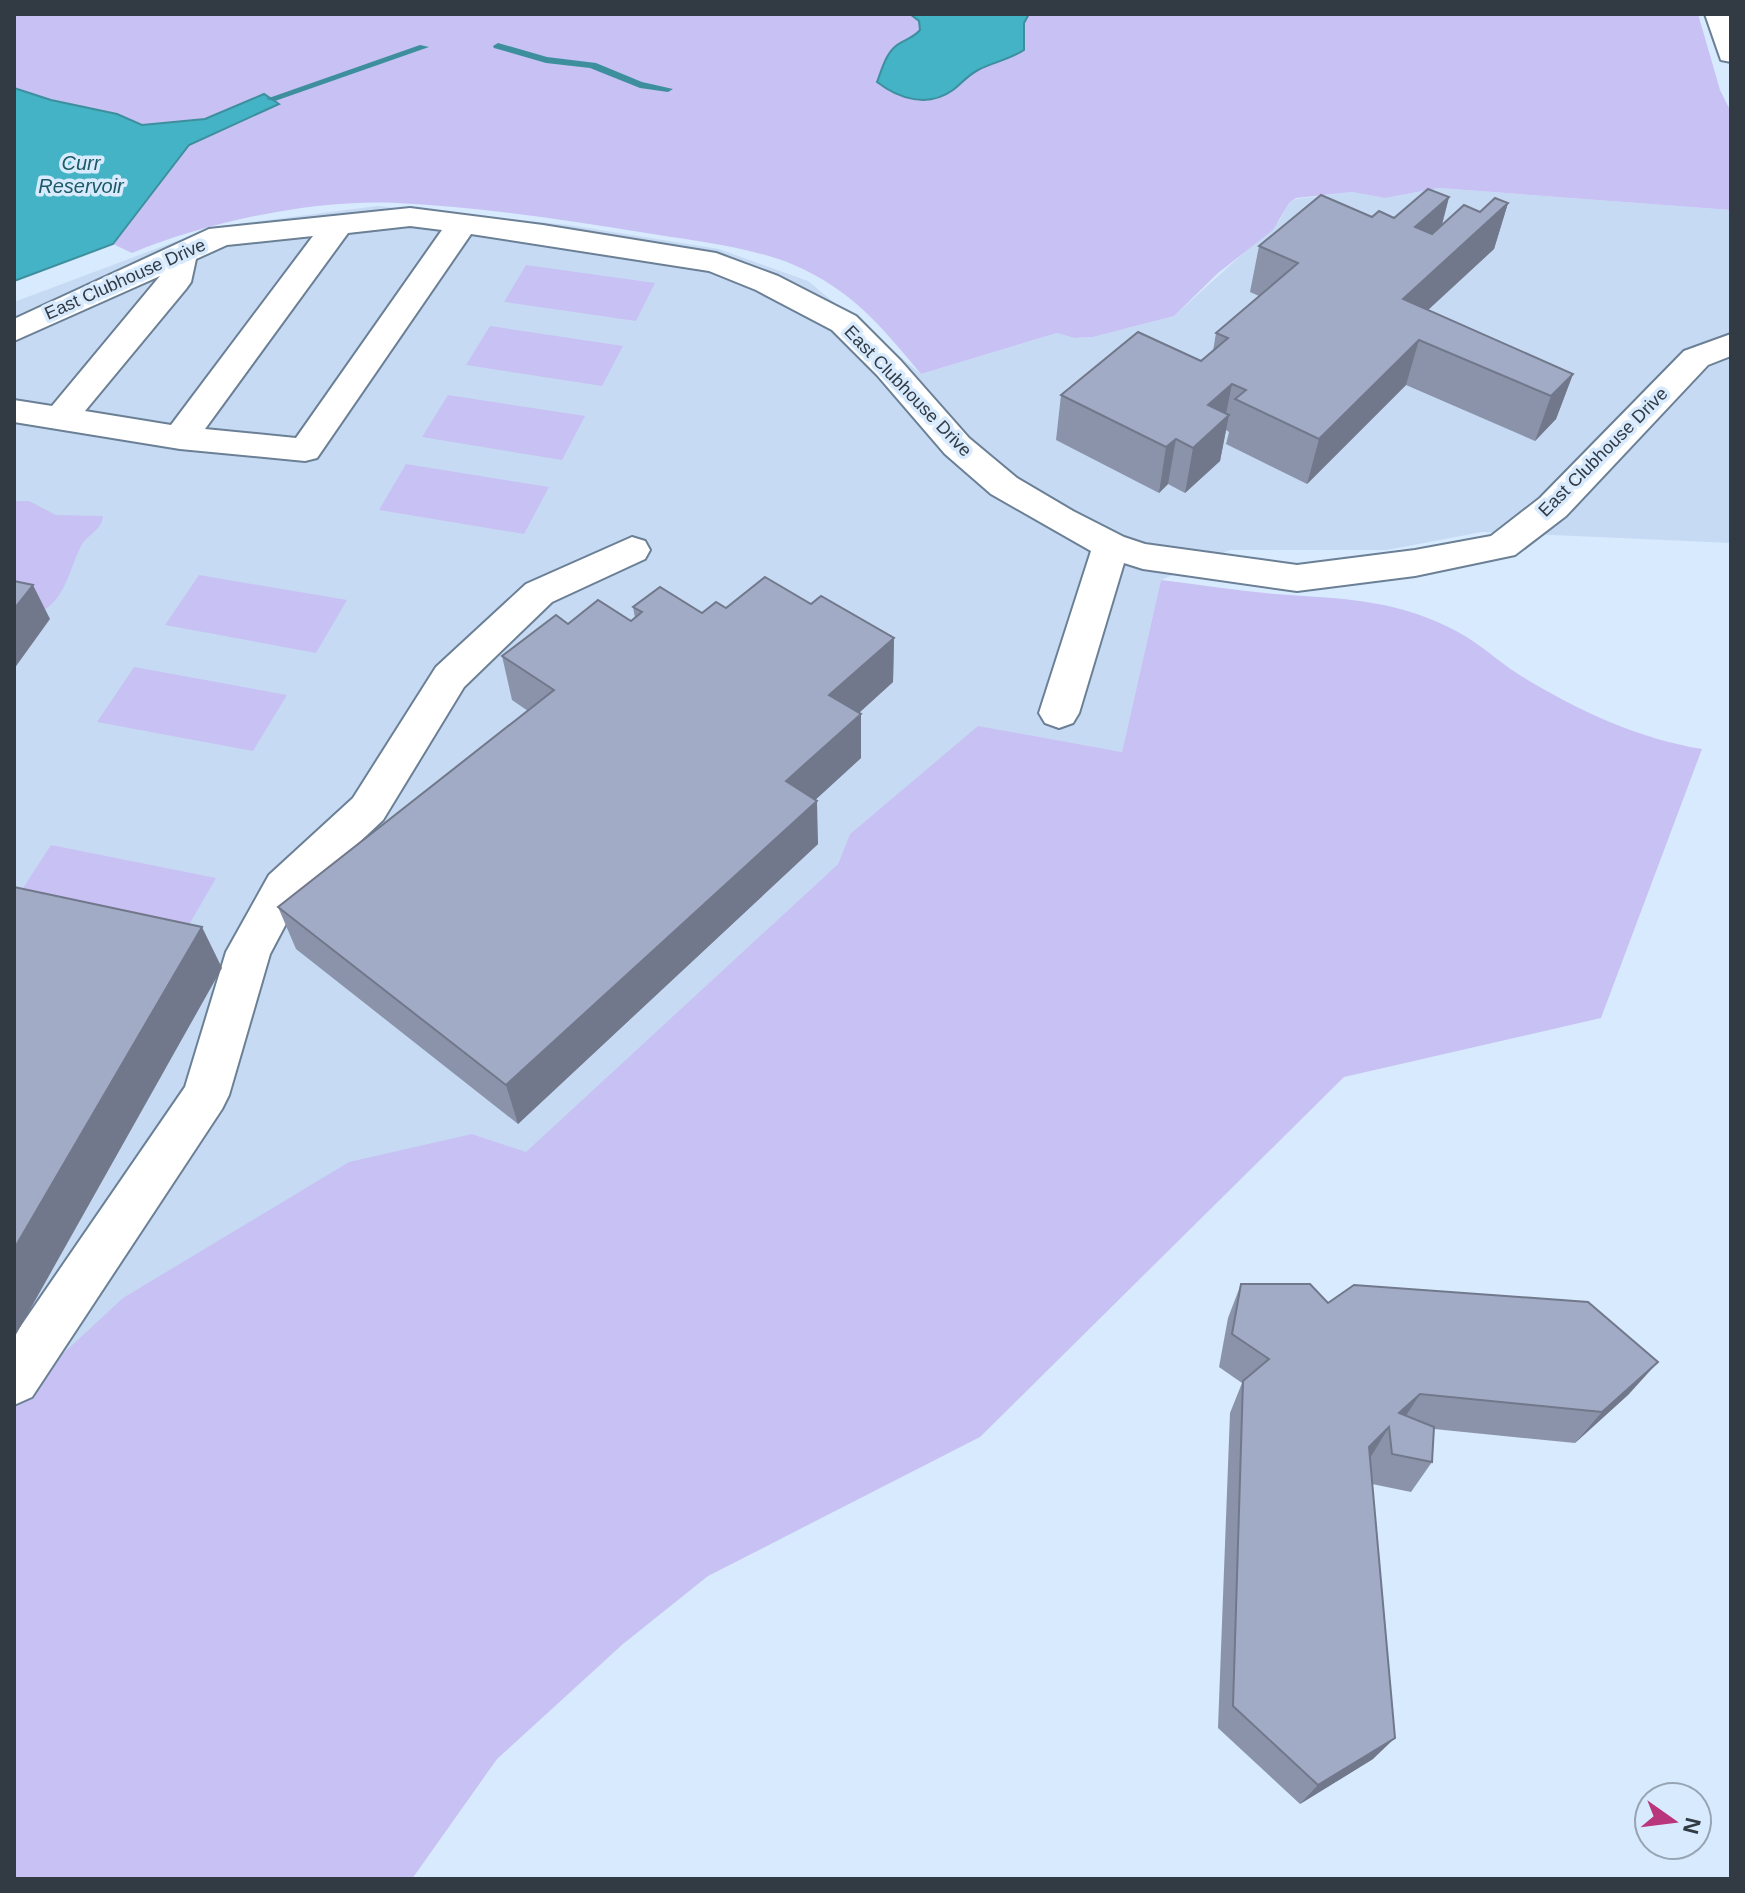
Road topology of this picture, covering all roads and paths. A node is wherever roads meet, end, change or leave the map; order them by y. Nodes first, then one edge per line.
1 (1719, 14) edge
2 (1731, 54) edge
3 (338, 224) junction
4 (462, 224) junction
5 (181, 253) junction
6 (14, 331) edge
7 (1731, 344) edge
8 (14, 411) edge
9 (60, 419) junction
10 (180, 438) junction
11 (1111, 546) junction
12 (632, 550) dead end
13 (1059, 713) dead end
14 (14, 1380) edge

1 - 2 street
3 - 4 street, East Clubhouse Drive
3 - 5 street, East Clubhouse Drive
3 - 10 street
4 - 10 street
4 - 11 street, East Clubhouse Drive
5 - 6 street, East Clubhouse Drive
5 - 9 street
7 - 11 street, East Clubhouse Drive
8 - 9 street
9 - 10 street
11 - 13 street
12 - 14 street

